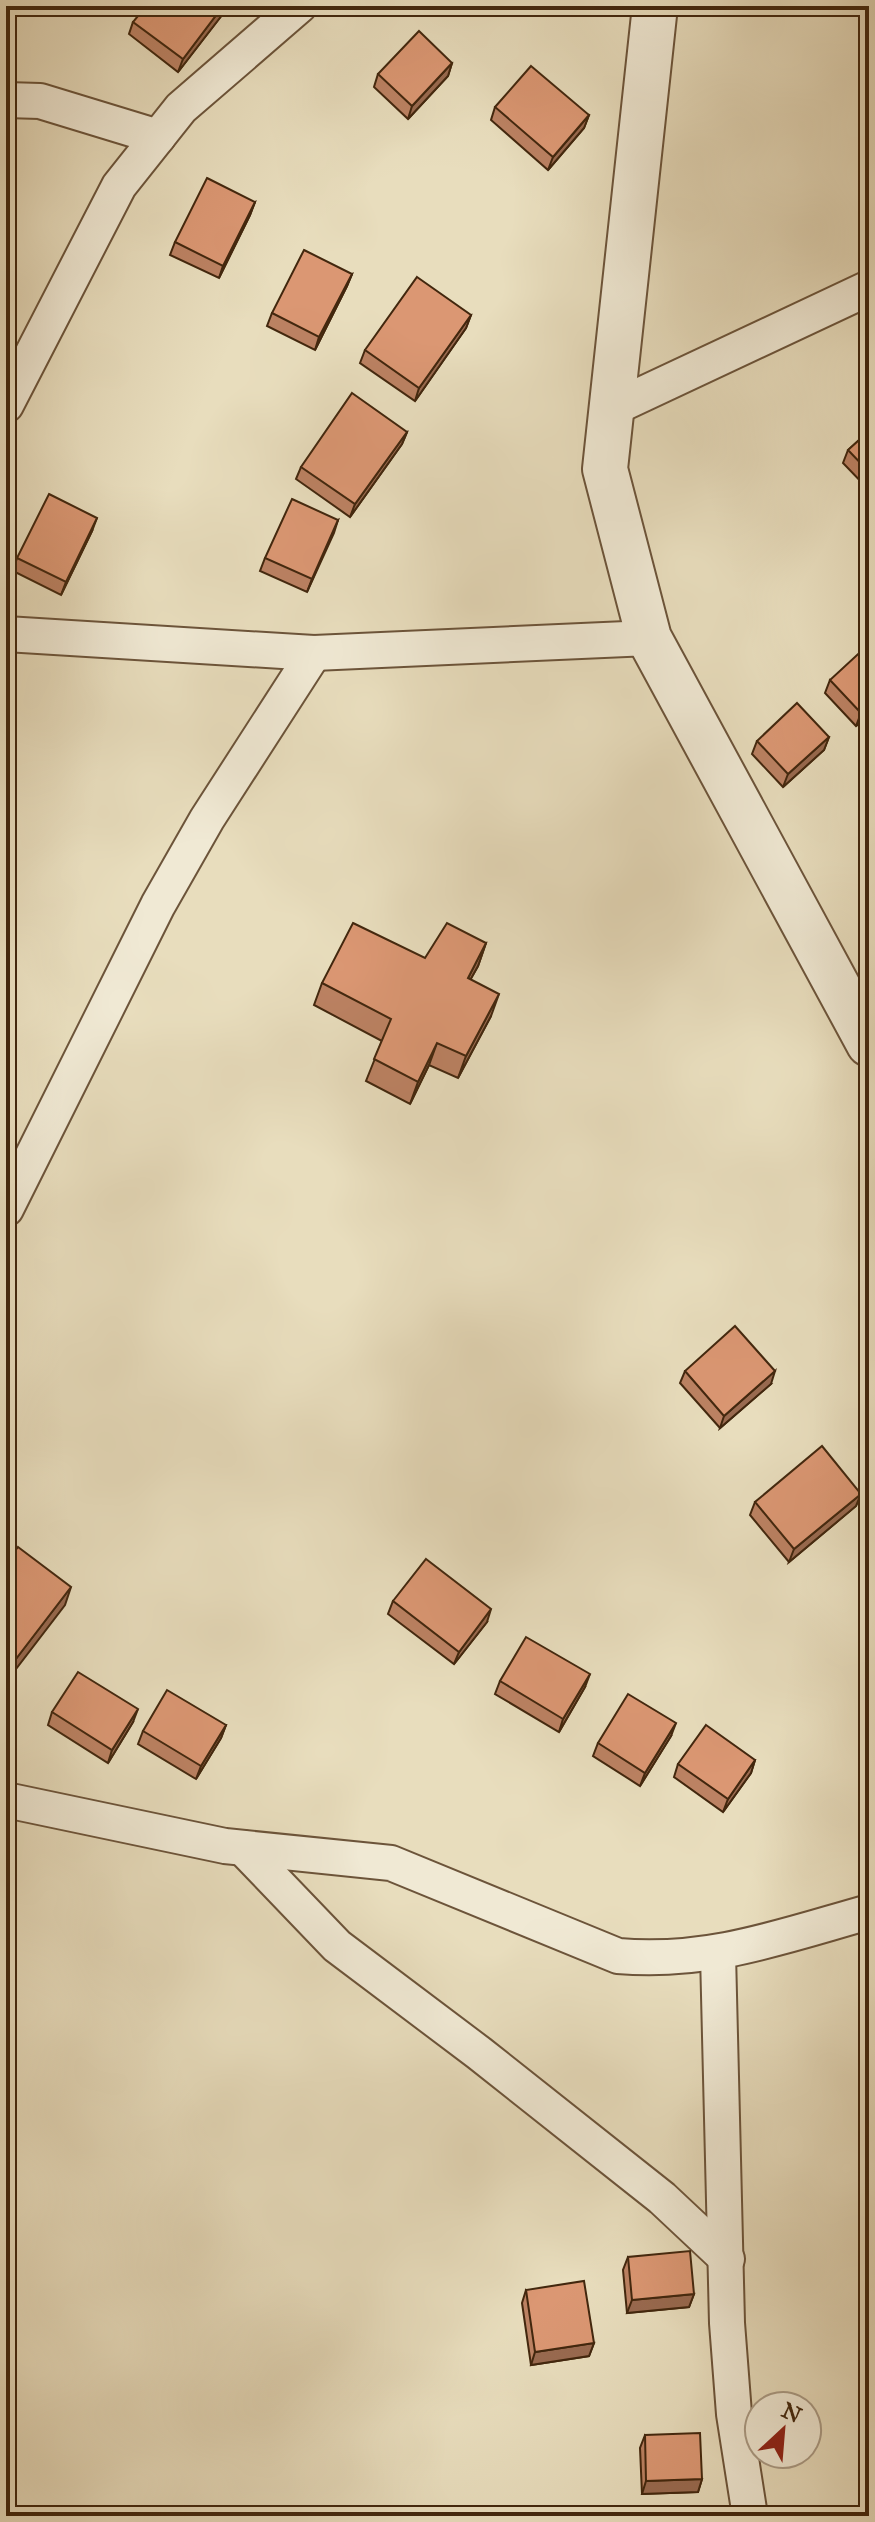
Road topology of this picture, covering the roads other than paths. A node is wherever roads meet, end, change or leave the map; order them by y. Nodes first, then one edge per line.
1 (655, 6) edge
2 (293, 8) edge
3 (6, 100) edge
4 (158, 137) junction
5 (869, 288) edge
6 (6, 405) edge
7 (611, 409) junction
8 (6, 634) edge
9 (649, 638) junction
10 (314, 653) junction
11 (869, 1044) edge
12 (6, 1209) edge
13 (6, 1800) edge
14 (243, 1848) junction
15 (869, 1912) edge
16 (718, 1954) junction
17 (727, 2259) junction
18 (750, 2516) edge

1 - 7 street
2 - 4 street
3 - 4 street
4 - 6 street
5 - 7 street
7 - 9 street
8 - 10 street
9 - 10 street
9 - 11 street
10 - 12 street
13 - 14 street
14 - 16 street
14 - 17 street
15 - 16 street
16 - 17 street
17 - 18 street

